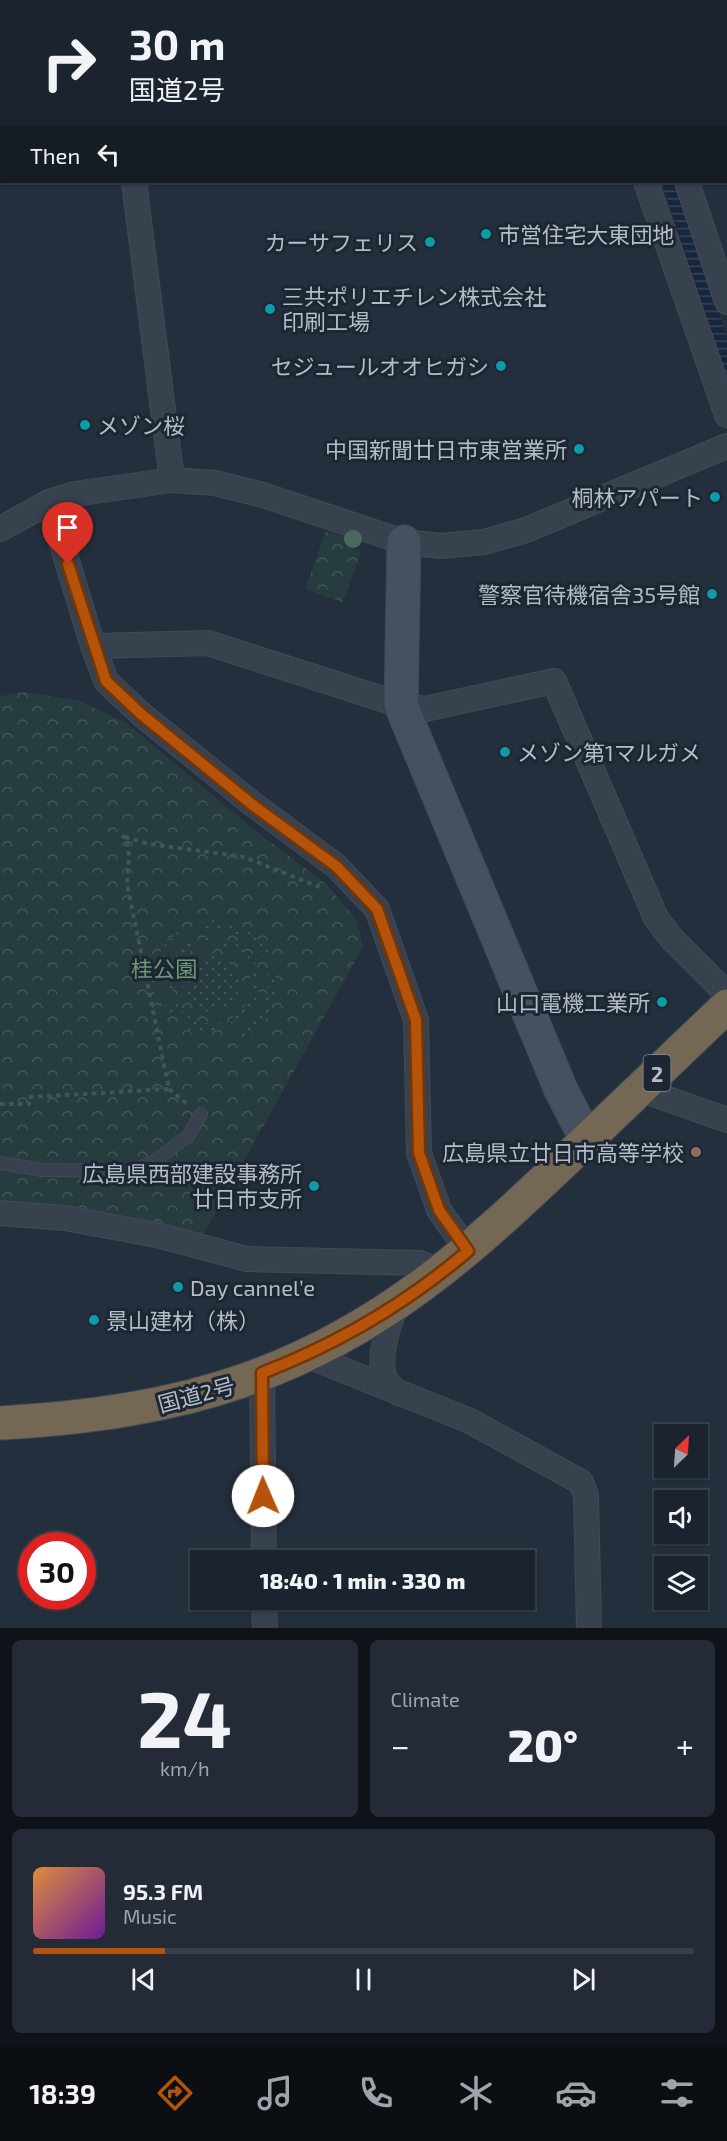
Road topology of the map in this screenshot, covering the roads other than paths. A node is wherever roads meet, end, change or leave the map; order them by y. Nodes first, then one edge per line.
1 (134, 183) edge
2 (646, 183) edge
3 (687, 183) edge
4 (727, 302) edge
5 (727, 416) edge
6 (727, 446) edge
7 (172, 480) junction
8 (49, 501) junction
9 (0, 529) edge
10 (404, 542) junction
11 (93, 646) junction
12 (401, 705) junction
13 (727, 994) edge
14 (727, 1006) edge
15 (639, 1089) junction
16 (201, 1114) dead end
17 (727, 1120) edge
18 (586, 1140) junction
19 (0, 1163) edge
20 (0, 1213) edge
21 (468, 1251) junction
22 (442, 1272) junction
23 (406, 1298) junction
24 (306, 1354) junction
25 (262, 1373) junction
26 (400, 1394) junction
27 (0, 1424) edge
28 (264, 1550) edge
29 (264, 1610) edge
30 (265, 1628) edge
31 (589, 1628) edge

1 - 7 street
2 - 5 street
3 - 4 street
6 - 10 street
7 - 8 street
7 - 10 street
8 - 9 street
8 - 11 street
10 - 12 street
11 - 12 street
11 - 21 street
12 - 13 street
12 - 18 street
14 - 15 highway, 国道2号 / 2
15 - 17 street
15 - 18 highway, 国道2号 / 2
16 - 19 lane
18 - 21 highway, 国道2号 / 2
20 - 22 street
21 - 22 highway, 国道2号 / 2
22 - 23 highway, 国道2号 / 2
23 - 24 highway, 国道2号 / 2
23 - 26 street
24 - 25 highway, 国道2号 / 2
24 - 26 street
25 - 27 highway, 国道2号 / 2
25 - 28 street
26 - 31 street
29 - 30 street

